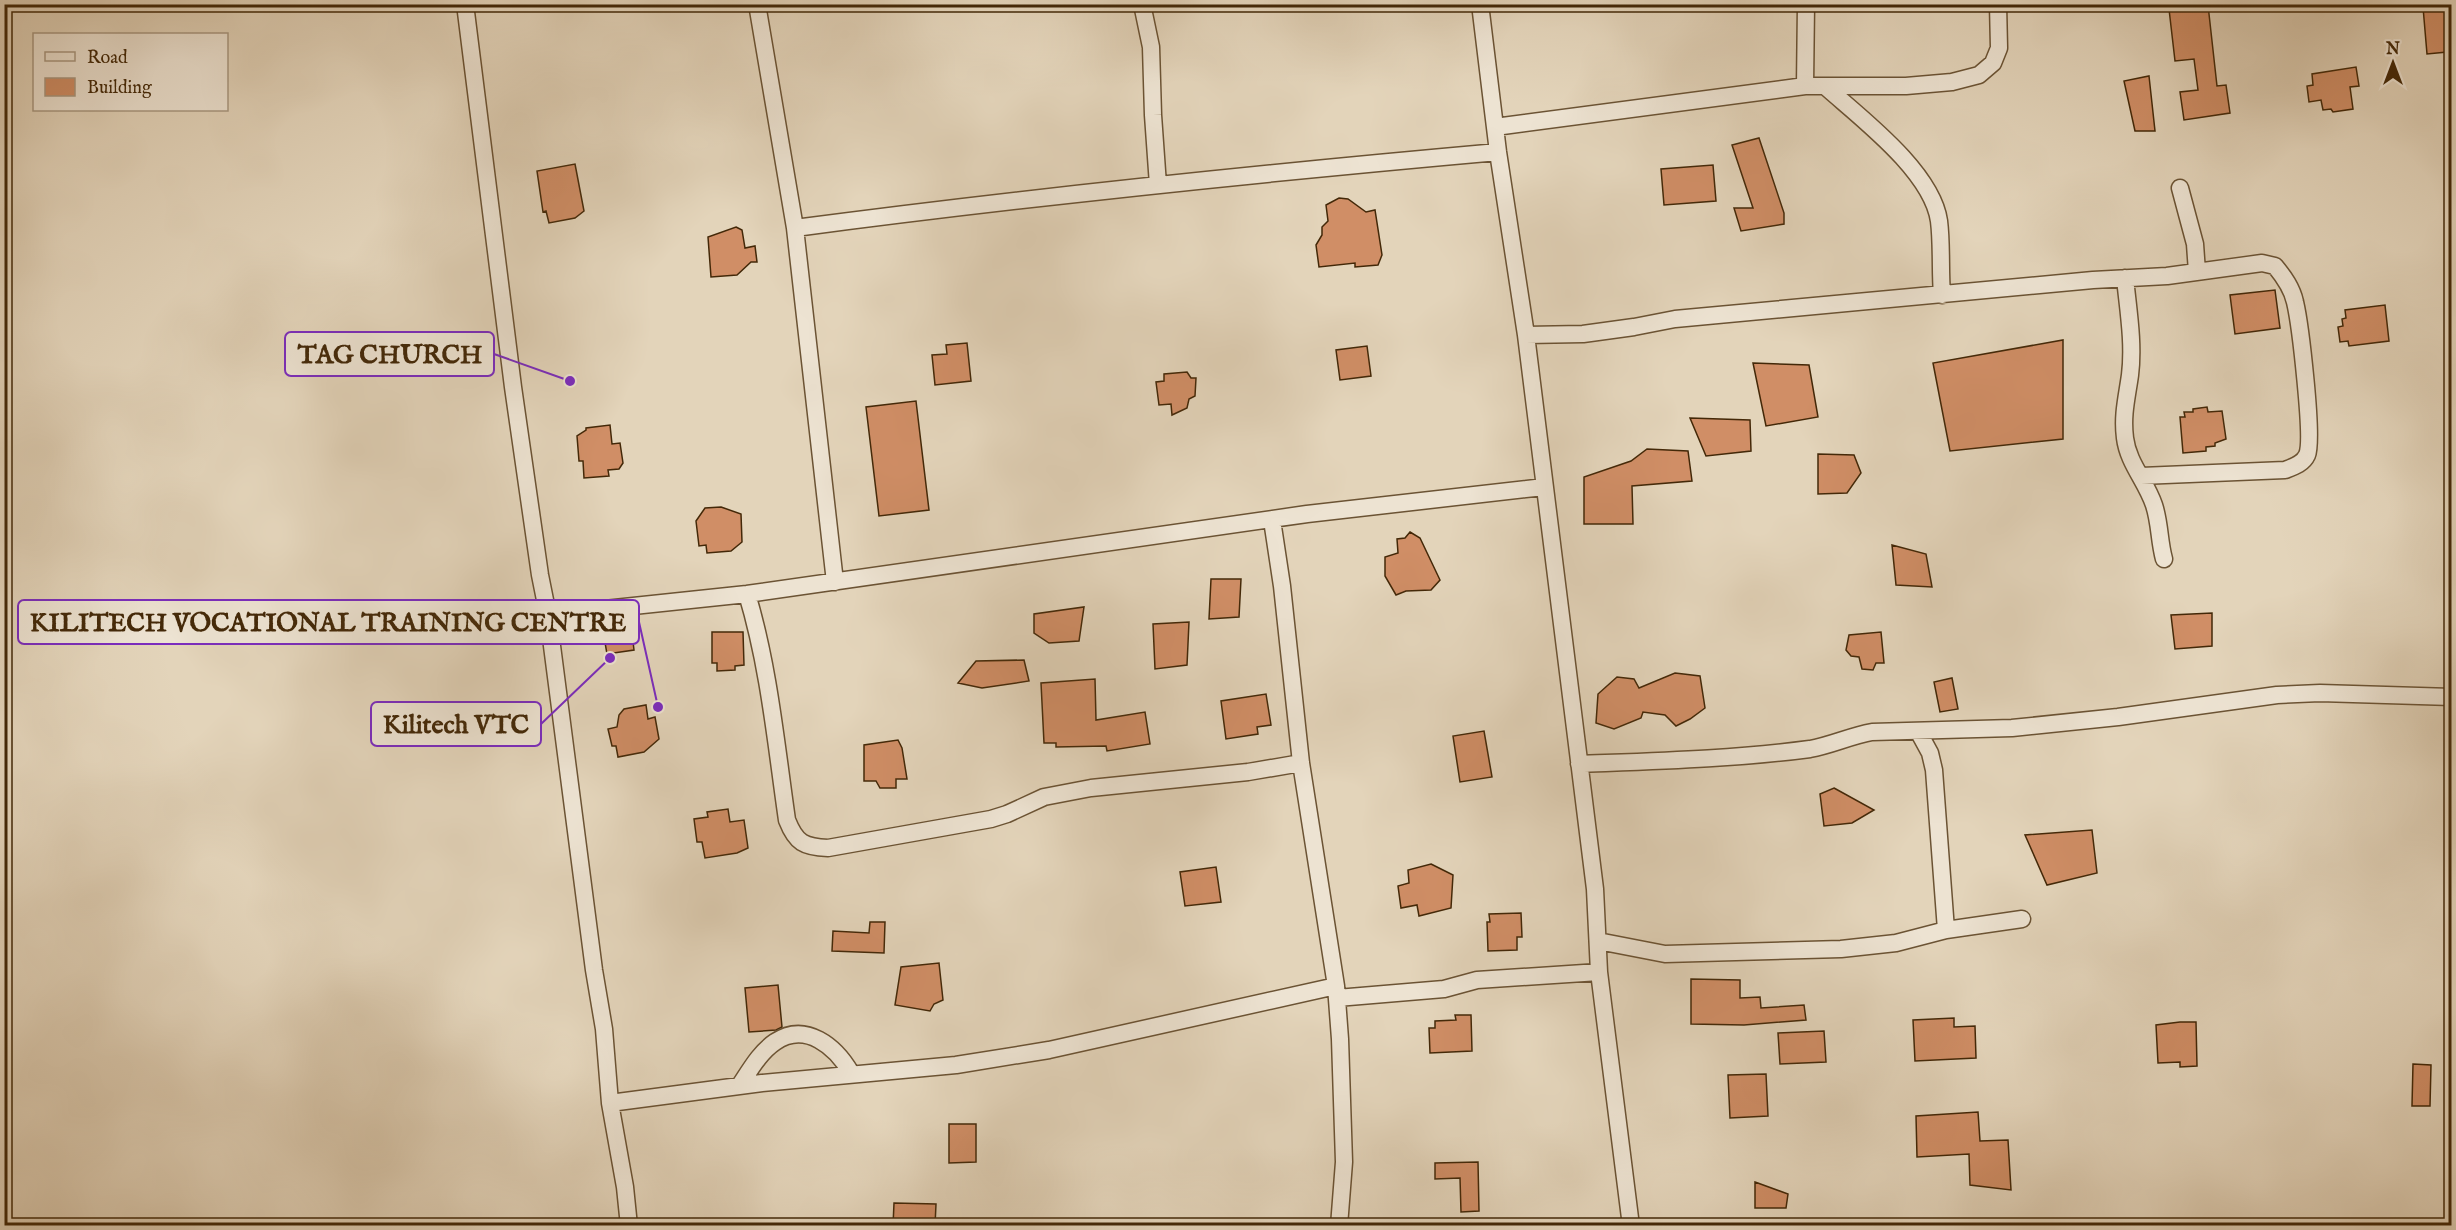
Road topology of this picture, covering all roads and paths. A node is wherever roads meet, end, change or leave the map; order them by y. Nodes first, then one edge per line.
1 (465, 4) edge
2 (757, 4) edge
3 (1142, 4) edge
4 (1480, 4) edge
5 (1806, 4) edge
6 (1998, 4) edge
7 (1805, 86) junction
8 (1827, 88) junction
9 (1495, 127) junction
10 (1498, 152) junction
11 (1158, 185) junction
12 (2180, 189) dead end
13 (795, 228) junction
14 (2197, 272) junction
15 (2125, 278) junction
16 (1942, 295) junction
17 (1526, 335) junction
18 (2141, 476) junction
19 (1544, 488) junction
20 (1272, 520) junction
21 (2164, 559) dead end
22 (835, 582) junction
23 (747, 594) junction
24 (548, 615) junction
25 (2451, 697) edge
26 (1918, 731) junction
27 (1301, 763) junction
28 (1579, 764) junction
29 (2022, 919) dead end
30 (1946, 930) junction
31 (1598, 941) junction
32 (1599, 972) junction
33 (1336, 992) junction
34 (851, 1073) junction
35 (740, 1085) junction
36 (610, 1103) junction
37 (629, 1226) edge
38 (1339, 1226) edge
39 (1631, 1226) edge

1 - 24 street
2 - 13 street
3 - 11 street
4 - 9 street
5 - 7 street
6 - 8 street
7 - 8 street
7 - 9 street
8 - 16 street
9 - 10 street
10 - 11 street
10 - 17 street
11 - 13 street
12 - 14 street
13 - 22 street
14 - 15 street
14 - 18 street
15 - 16 street
15 - 18 street
16 - 17 street
17 - 19 street
18 - 21 street
19 - 20 street
19 - 28 street
20 - 22 street
20 - 27 street
22 - 23 street
23 - 24 street
23 - 27 street
24 - 36 street
25 - 26 street
26 - 28 street
26 - 30 street
27 - 33 street
28 - 31 street
29 - 30 street
30 - 31 street
31 - 32 street
32 - 33 street
32 - 39 street
33 - 34 street
33 - 38 street
34 - 35 street
34 - 35 street
35 - 36 street
36 - 37 street

